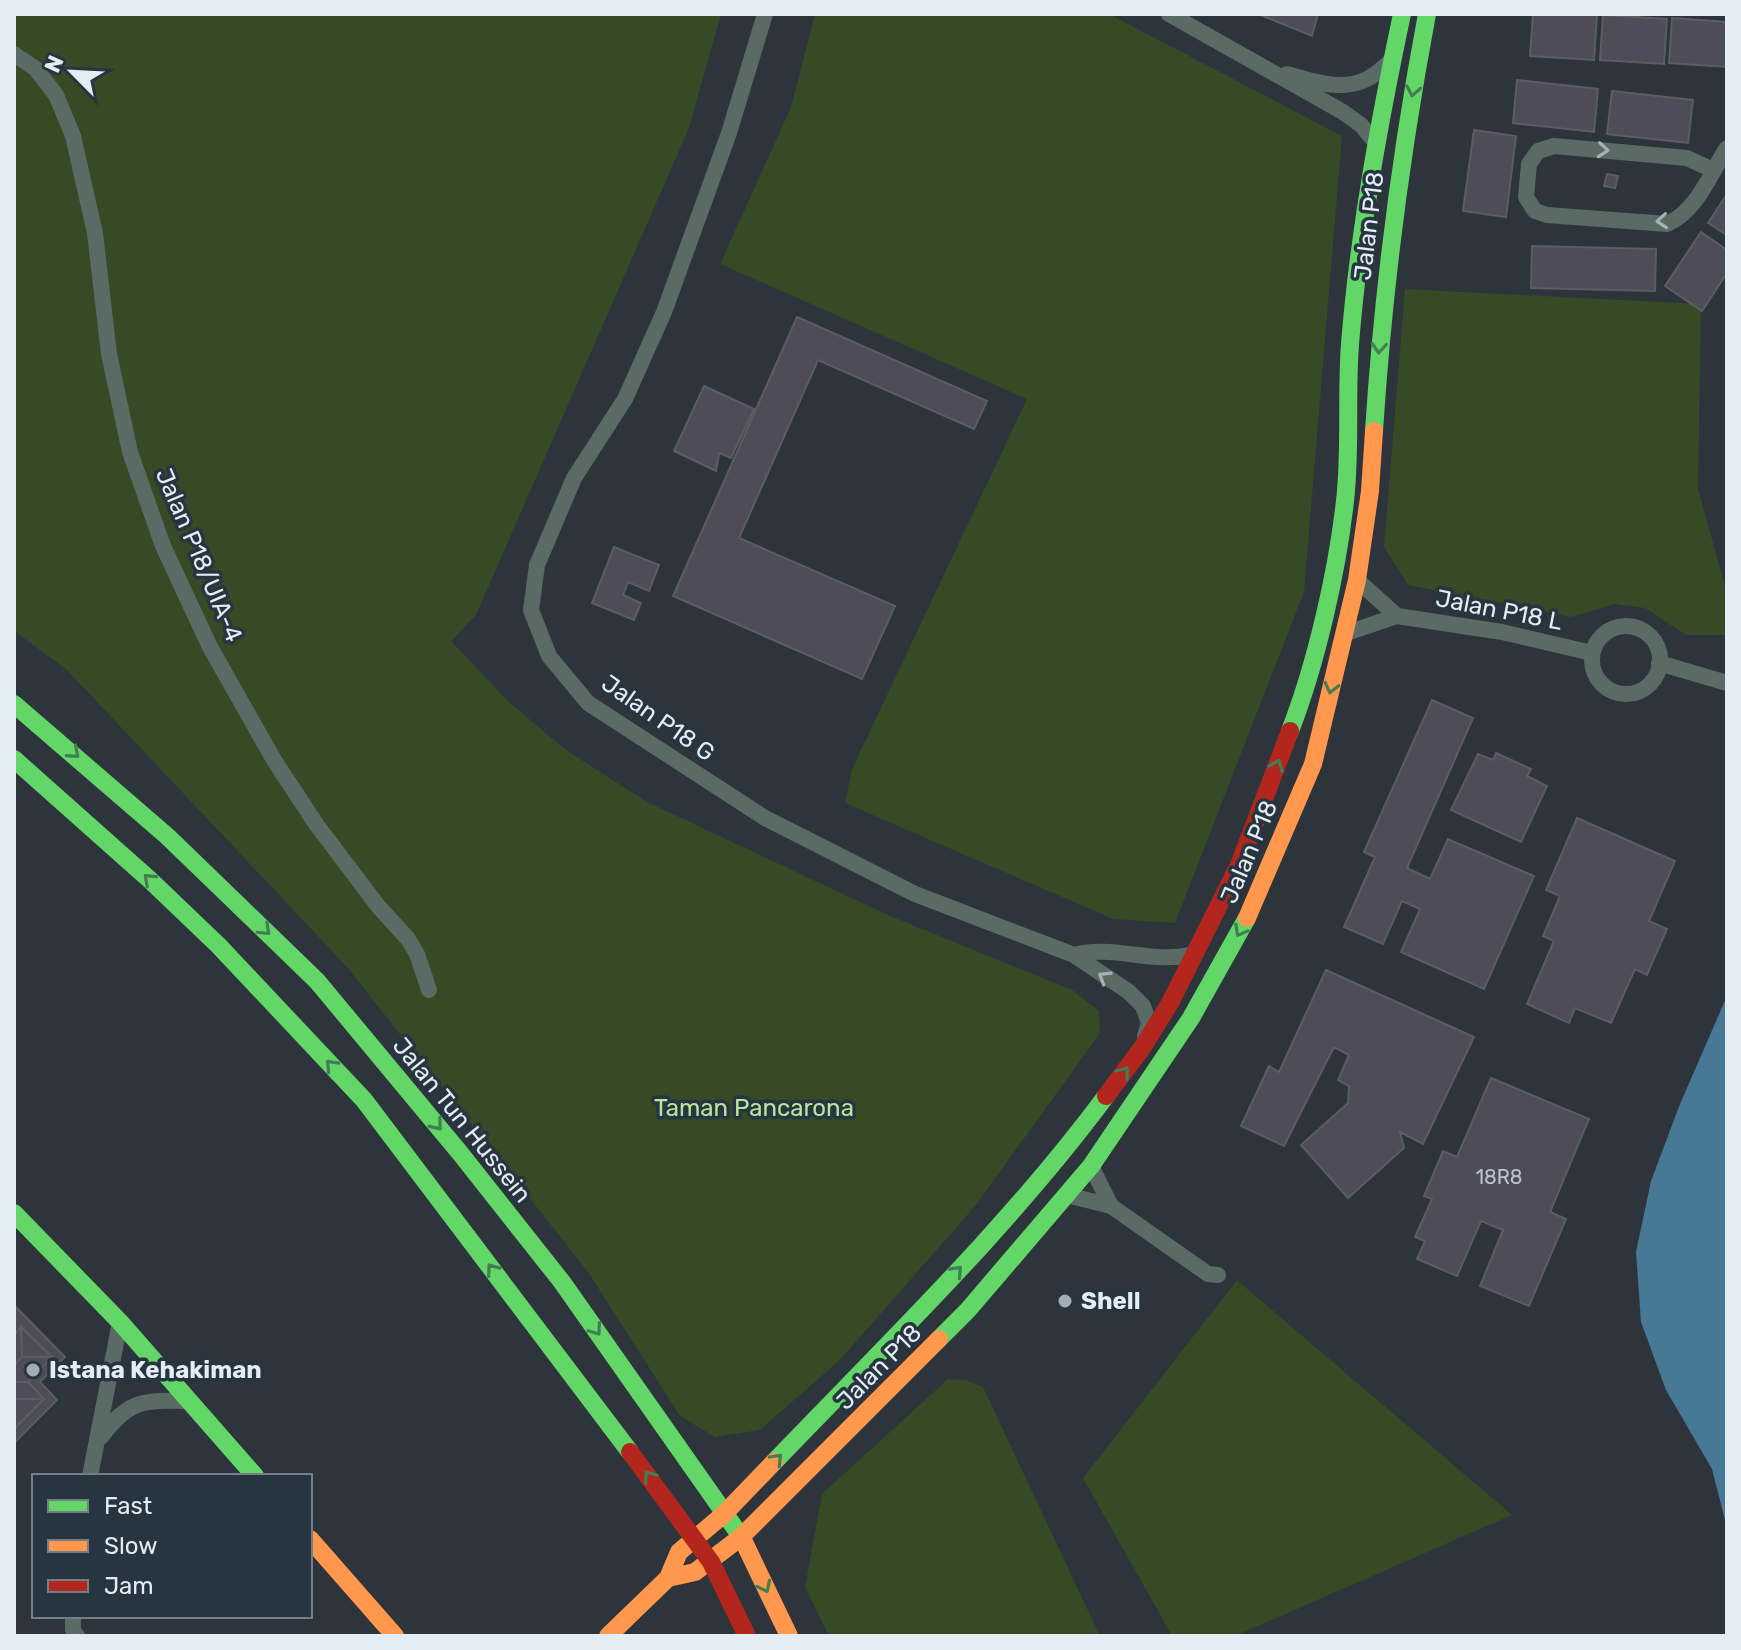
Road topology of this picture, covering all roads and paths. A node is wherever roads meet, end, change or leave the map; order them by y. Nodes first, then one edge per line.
1 (765, 14) edge
2 (1169, 14) edge
3 (1402, 14) edge
4 (1427, 14) edge
5 (14, 54) edge
6 (1392, 60) junction
7 (1258, 66) junction
8 (1375, 142) junction
9 (1727, 148) edge
10 (1713, 170) junction
11 (1357, 580) junction
12 (1397, 616) junction
13 (1344, 634) junction
14 (1592, 653) junction
15 (1659, 663) junction
16 (1727, 683) edge
17 (14, 704) edge
18 (14, 759) edge
19 (1194, 954) junction
20 (1074, 955) junction
21 (429, 990) dead end
22 (1142, 1048) junction
23 (1091, 1166) junction
24 (1067, 1195) junction
25 (1111, 1206) junction
26 (14, 1213) edge
27 (1218, 1275) dead end
28 (120, 1322) junction
29 (189, 1401) junction
30 (97, 1441) junction
31 (90, 1474) edge
32 (253, 1474) edge
33 (723, 1515) junction
34 (741, 1537) junction
35 (695, 1539) junction
36 (312, 1541) edge
37 (711, 1562) junction
38 (668, 1578) junction
39 (395, 1636) edge
40 (608, 1636) edge
41 (747, 1636) edge
42 (789, 1636) edge

1 - 20 street, Jalan P18 G
2 - 7 street
3 - 6 street, Jalan P18
4 -> 11 street, Jalan P18
5 - 21 street, Jalan P18/UIA-4
6 - 7 street
6 - 8 street, Jalan P18
7 - 8 street
19 -> 8 street, Jalan P18
9 - 10 street
10 -> 10 street
11 - 12 street
11 - 13 street, Jalan P18
12 - 13 street, Jalan P18 L
12 - 14 street, Jalan P18 L
13 -> 23 street, Jalan P18
14 - 15 street
14 - 15 street
15 - 16 street
17 -> 33 street, Jalan Tun Hussein
35 -> 18 street
19 - 20 street, Jalan P18 G
19 - 22 street, Jalan P18
22 -> 20 street, Jalan P18 G
33 -> 22 street, Jalan P18
23 - 24 street, Jalan P18
23 - 25 street
24 - 25 street
24 - 34 street, Jalan P18
25 - 27 street
26 - 28 street
28 - 29 street
28 - 30 street
29 - 30 street
29 - 32 street
30 - 31 street
33 - 34 street, Jalan Tun Hussein
33 - 35 street, Jalan P18
34 - 37 street, Jalan P18
34 -> 42 street, Jalan Tun Hussein
35 - 37 street
35 - 38 street, Jalan P18
36 - 39 street
37 - 38 street, Jalan P18
37 - 41 street
38 - 40 street

